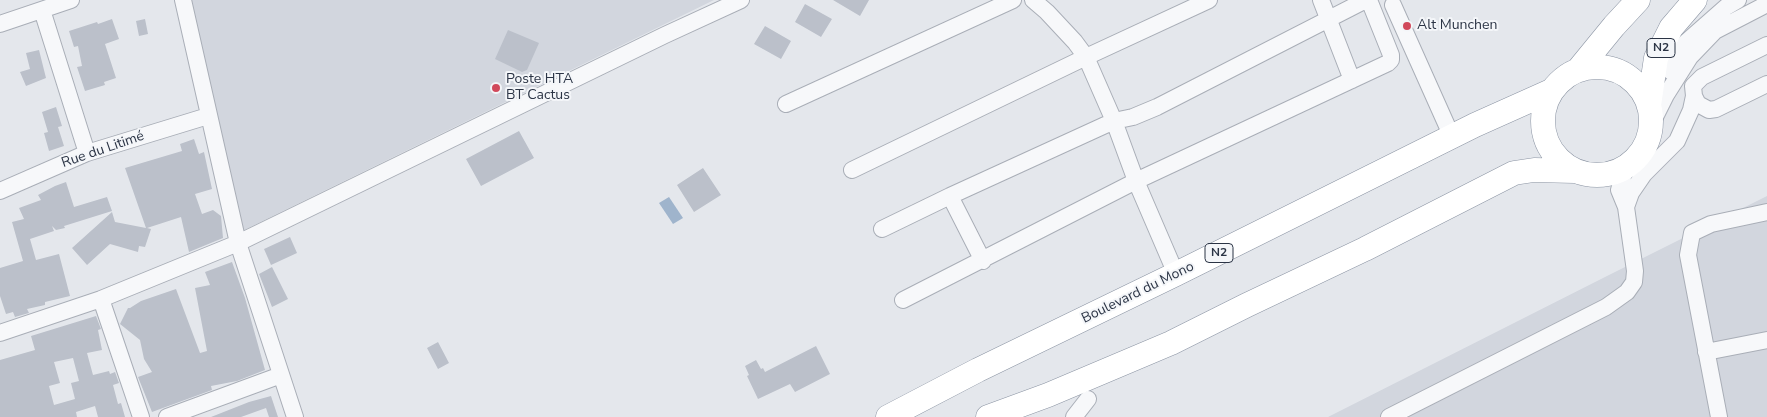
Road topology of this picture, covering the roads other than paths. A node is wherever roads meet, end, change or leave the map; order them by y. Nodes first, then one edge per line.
1 (71, 0) edge
2 (183, 0) edge
3 (741, 0) edge
4 (1013, 0) edge
5 (1033, 0) edge
6 (1208, 0) edge
7 (1321, 0) edge
8 (1368, 0) edge
9 (1638, 0) edge
10 (1695, 0) edge
11 (1738, 0) edge
12 (1767, 4) edge
13 (1393, 5) dead end
14 (42, 10) junction
15 (1328, 20) junction
16 (0, 24) edge
17 (1767, 46) edge
18 (1086, 57) junction
19 (1578, 70) junction
20 (1352, 80) junction
21 (1767, 84) edge
22 (1551, 90) junction
23 (1694, 96) junction
24 (786, 104) dead end
25 (1655, 108) junction
26 (208, 116) junction
27 (1114, 121) junction
28 (1452, 137) junction
29 (87, 153) junction
30 (1626, 167) junction
31 (852, 170) dead end
32 (1574, 171) junction
33 (1136, 181) junction
34 (0, 191) edge
35 (950, 196) junction
36 (1626, 207) junction
37 (1767, 212) edge
38 (882, 229) dead end
39 (238, 243) junction
40 (982, 261) junction
41 (1176, 274) junction
42 (101, 299) junction
43 (903, 300) dead end
44 (0, 333) edge
45 (1767, 340) edge
46 (1706, 352) junction
47 (281, 375) junction
48 (1088, 398) dead end
49 (141, 417) edge
50 (167, 417) edge
51 (295, 417) edge
52 (888, 417) edge
53 (988, 417) edge
54 (1074, 417) edge
55 (1389, 417) edge
56 (1719, 417) edge

1 - 14 street
2 - 26 street
3 - 39 street
4 - 24 street
5 - 18 street
6 - 18 street
7 - 15 street
8 - 15 street
8 - 20 street
9 - 19 highway, N2
10 - 25 highway, N2
11 - 25 street
12 - 25 street
13 - 28 street
14 - 16 street
14 - 29 street
15 - 20 street
15 - 27 street
17 - 23 street
18 - 27 street
18 - 31 street
19 - 22 highway, N2
19 - 25 highway, N2
20 - 33 street
21 - 23 street
22 - 28 highway, Boulevard du Mono / N2
22 - 32 highway, N2
23 - 36 street
25 - 30 highway, N2
26 - 29 street, Rue du Litimé
26 - 39 street
27 - 33 street
27 - 35 street
28 - 41 highway, Boulevard du Mono / N2
29 - 34 street, Rue du Litimé
30 - 32 highway, N2
30 - 36 street
32 - 53 highway, N2
33 - 40 street
33 - 41 street
35 - 38 street
35 - 40 street
36 - 55 street
37 - 46 street
39 - 42 street
39 - 47 street
40 - 43 street
41 - 52 highway, Boulevard du Mono / N2
42 - 44 street
42 - 49 street
45 - 46 street
46 - 56 street
47 - 50 street
47 - 51 street
48 - 54 street

